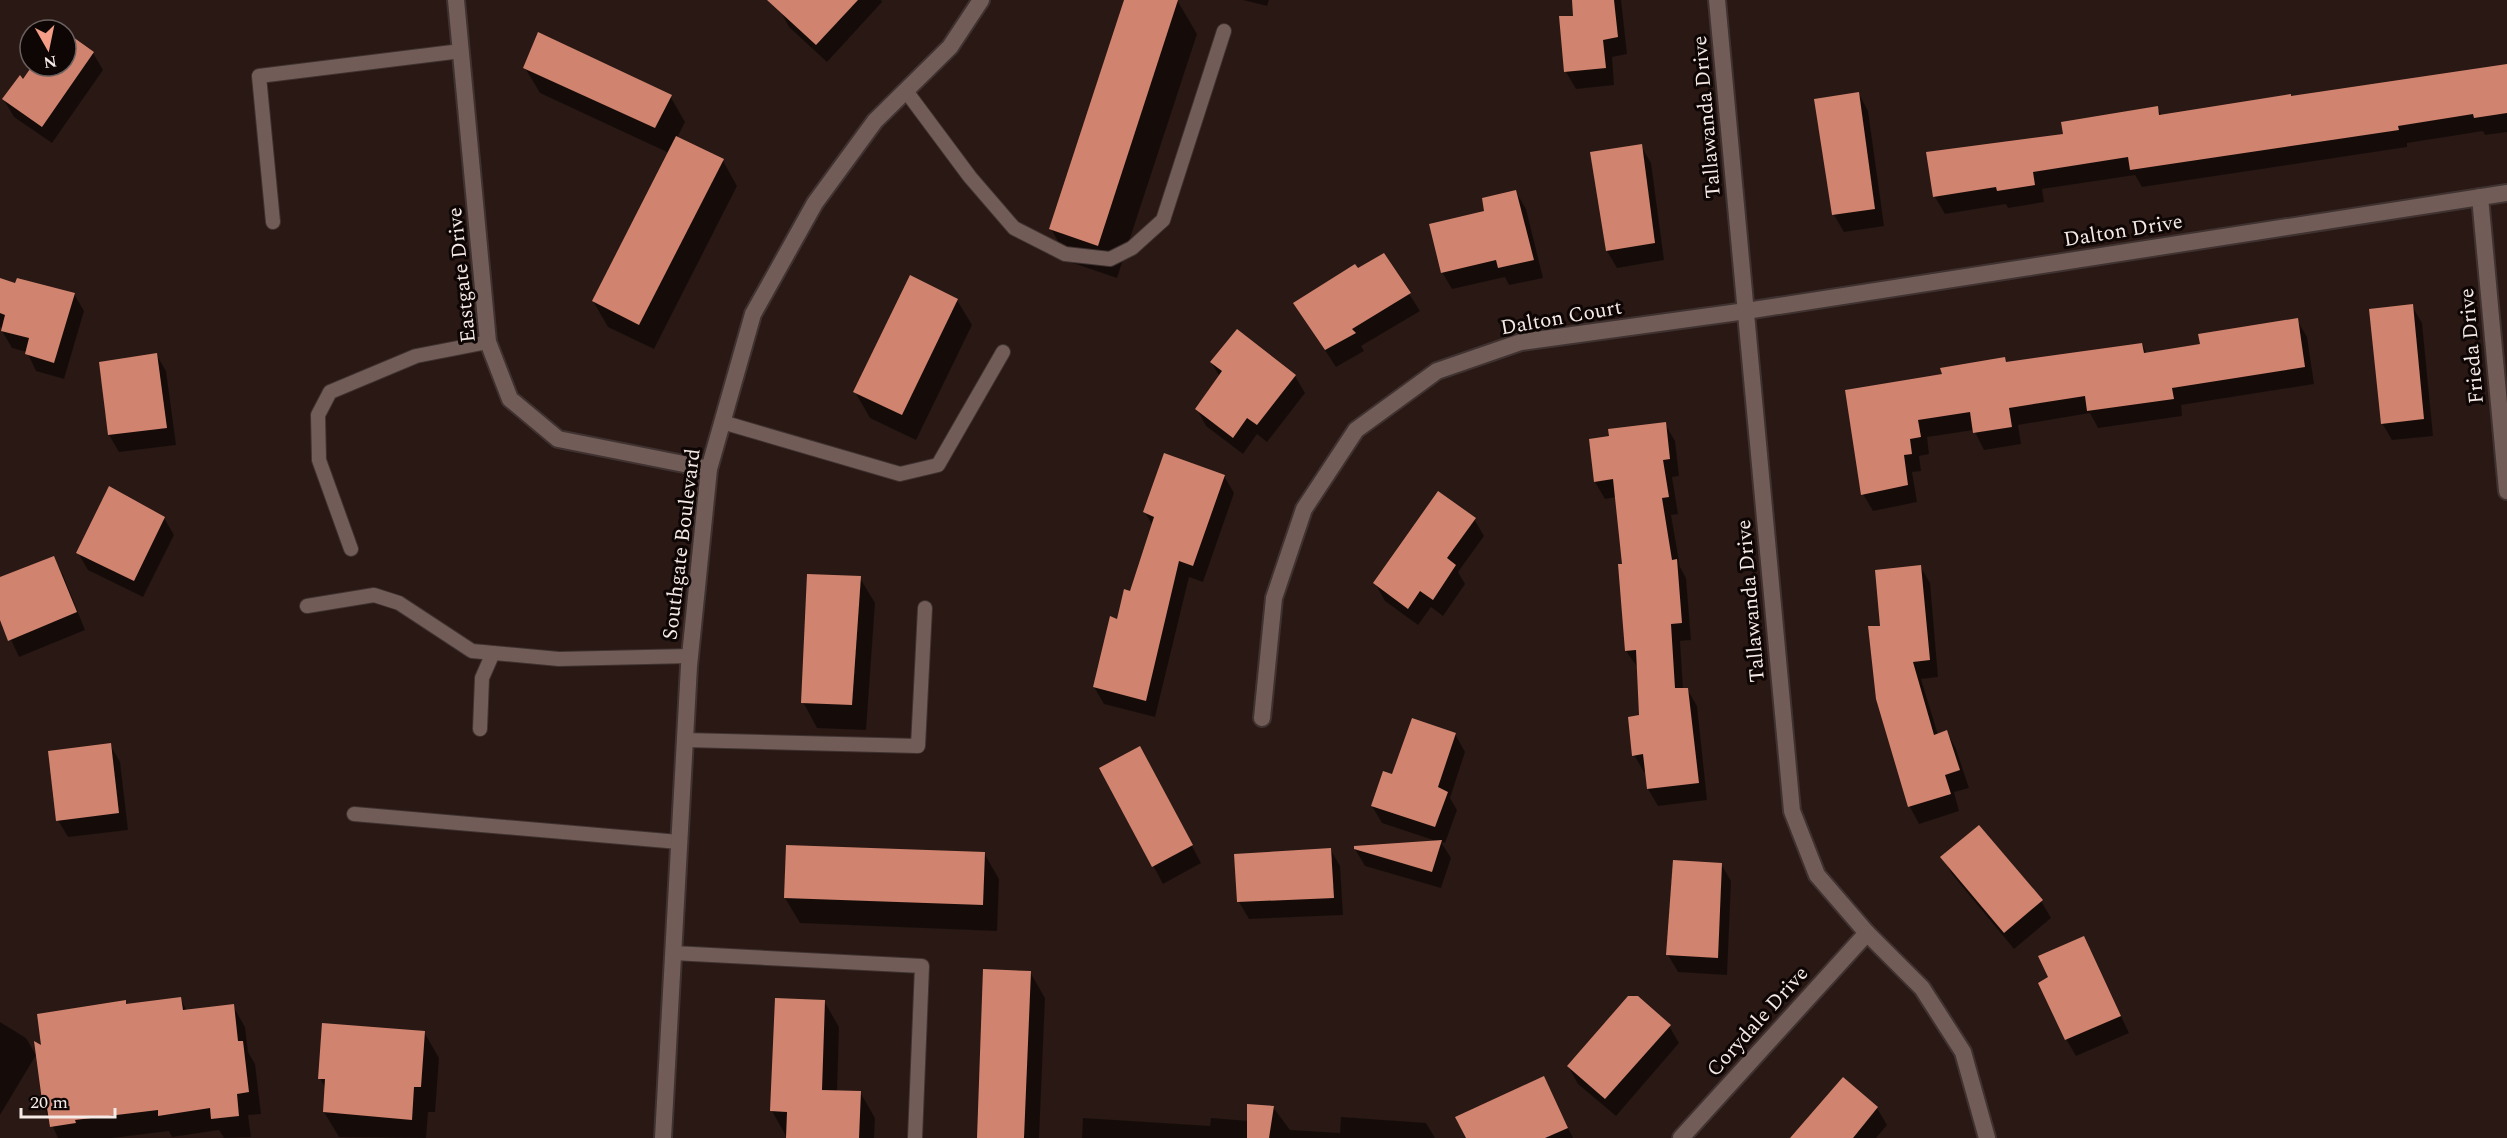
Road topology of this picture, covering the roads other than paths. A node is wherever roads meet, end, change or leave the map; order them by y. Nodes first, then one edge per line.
1 (456, 0) edge
2 (981, 0) edge
3 (1718, 0) edge
4 (1224, 31) dead end
5 (461, 51) junction
6 (906, 91) junction
7 (2507, 193) edge
8 (2480, 197) junction
9 (273, 222) dead end
10 (1746, 311) junction
11 (488, 342) junction
12 (1004, 352) dead end
13 (722, 422) junction
14 (709, 469) junction
15 (2507, 491) edge
16 (351, 549) dead end
17 (307, 606) dead end
18 (925, 608) dead end
19 (493, 653) junction
20 (690, 656) junction
21 (1262, 718) dead end
22 (480, 729) dead end
23 (685, 740) junction
24 (354, 814) dead end
25 (679, 842) junction
26 (1867, 933) junction
27 (673, 953) junction
28 (663, 1138) edge
29 (915, 1138) edge
30 (1681, 1138) edge
31 (1987, 1138) edge

1 - 5 street, Eastgate Drive
2 - 6 street, Southgate Boulevard
3 - 10 street, Tallawanda Drive
4 - 6 lane
5 - 9 lane
5 - 11 street, Eastgate Drive
6 - 13 street, Southgate Boulevard
7 - 8 street, Dalton Drive
8 - 10 street, Dalton Drive
8 - 15 street, Frieda Drive
10 - 21 street, Dalton Court
10 - 26 street, Tallawanda Drive
11 - 14 street, Eastgate Drive
11 - 16 lane
12 - 13 lane
13 - 14 street, Southgate Boulevard
14 - 20 street, Southgate Boulevard
17 - 19 lane
18 - 23 lane
19 - 20 lane
19 - 22 lane
20 - 23 street, Southgate Boulevard
23 - 25 street, Southgate Boulevard
24 - 25 lane
25 - 27 street, Southgate Boulevard
26 - 30 street, Corydale Drive
26 - 31 street, Tallawanda Drive
27 - 28 street, Southgate Boulevard
27 - 29 lane

